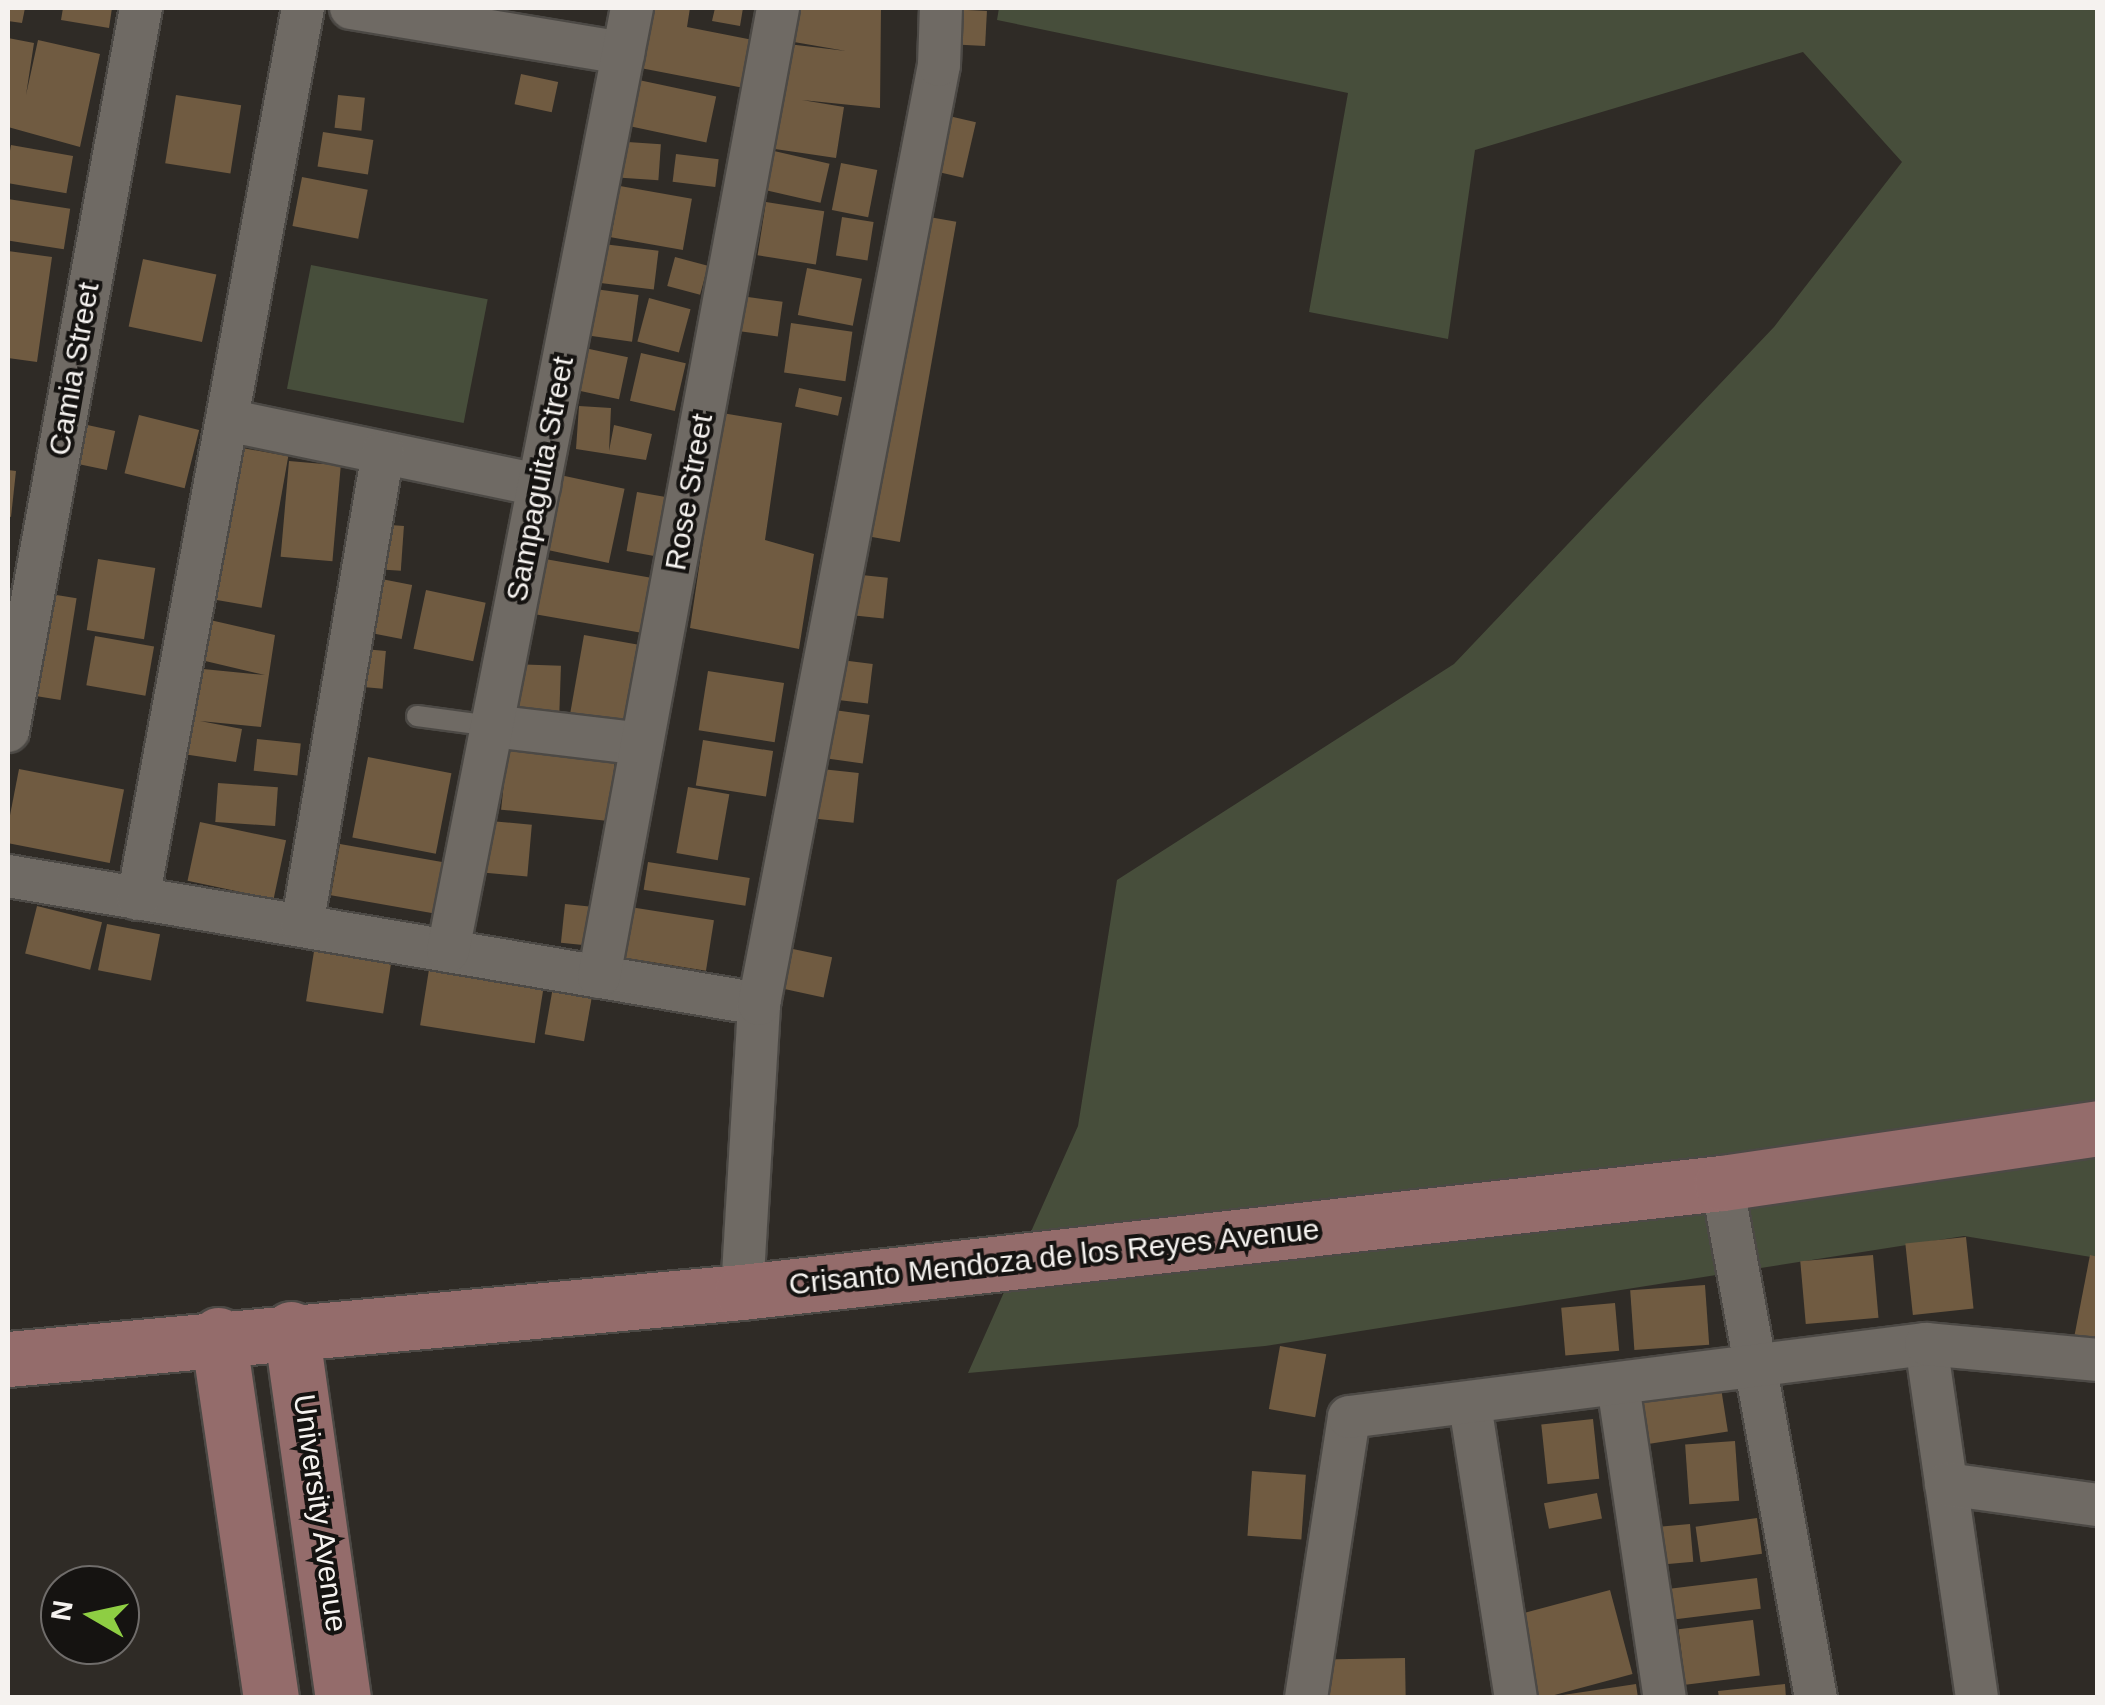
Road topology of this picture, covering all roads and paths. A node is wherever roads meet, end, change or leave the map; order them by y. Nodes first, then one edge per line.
1 (140, 8) edge
2 (303, 8) edge
3 (351, 8) edge
4 (632, 8) edge
5 (778, 8) edge
6 (941, 8) edge
7 (470, 17) edge
8 (623, 52) junction
9 (227, 420) junction
10 (383, 453) junction
11 (538, 485) junction
12 (417, 716) dead end
13 (492, 726) junction
14 (8, 731) edge
15 (642, 744) junction
16 (8, 876) edge
17 (138, 899) junction
18 (302, 926) junction
19 (448, 951) junction
20 (599, 976) junction
21 (759, 1004) junction
22 (2098, 1128) edge
23 (1722, 1183) junction
24 (742, 1292) junction
25 (292, 1330) junction
26 (218, 1335) junction
27 (1926, 1344) junction
28 (8, 1359) edge
29 (2098, 1360) edge
30 (1756, 1370) junction
31 (1618, 1385) junction
32 (1470, 1405) junction
33 (1946, 1484) junction
34 (2098, 1505) edge
35 (271, 1698) edge
36 (344, 1698) edge
37 (1306, 1698) edge
38 (1516, 1698) edge
39 (1665, 1698) edge
40 (1816, 1698) edge
41 (1977, 1698) edge

1 - 14 street, Camia Street
2 - 9 street
3 - 7 street
4 - 8 street, Sampaguita Street
5 - 15 street, Rose Street
6 - 21 street
7 - 8 street
8 - 11 street, Sampaguita Street
9 - 10 street
9 - 17 street
10 - 11 street
10 - 18 street
11 - 13 street, Sampaguita Street
12 - 13 lane
13 - 15 street
13 - 19 street, Sampaguita Street
15 - 20 street, Rose Street
16 - 17 street
17 - 18 street
18 - 19 street
19 - 20 street
20 - 21 street
21 - 24 street
22 - 23 main road, Crisanto Mendoza de los Reyes Avenue
23 - 24 main road, Crisanto Mendoza de los Reyes Avenue
23 - 30 street
24 - 25 main road, Crisanto Mendoza de los Reyes Avenue
25 - 26 main road, Crisanto Mendoza de los Reyes Avenue
25 - 36 main road, University Avenue
26 - 28 main road, Crisanto Mendoza de los Reyes Avenue
26 - 35 main road
27 - 29 street
27 - 30 street
27 - 33 street
30 - 31 street
30 - 40 street
31 - 32 street
31 - 39 street
32 - 37 street
32 - 38 street
33 - 34 street
33 - 41 street

